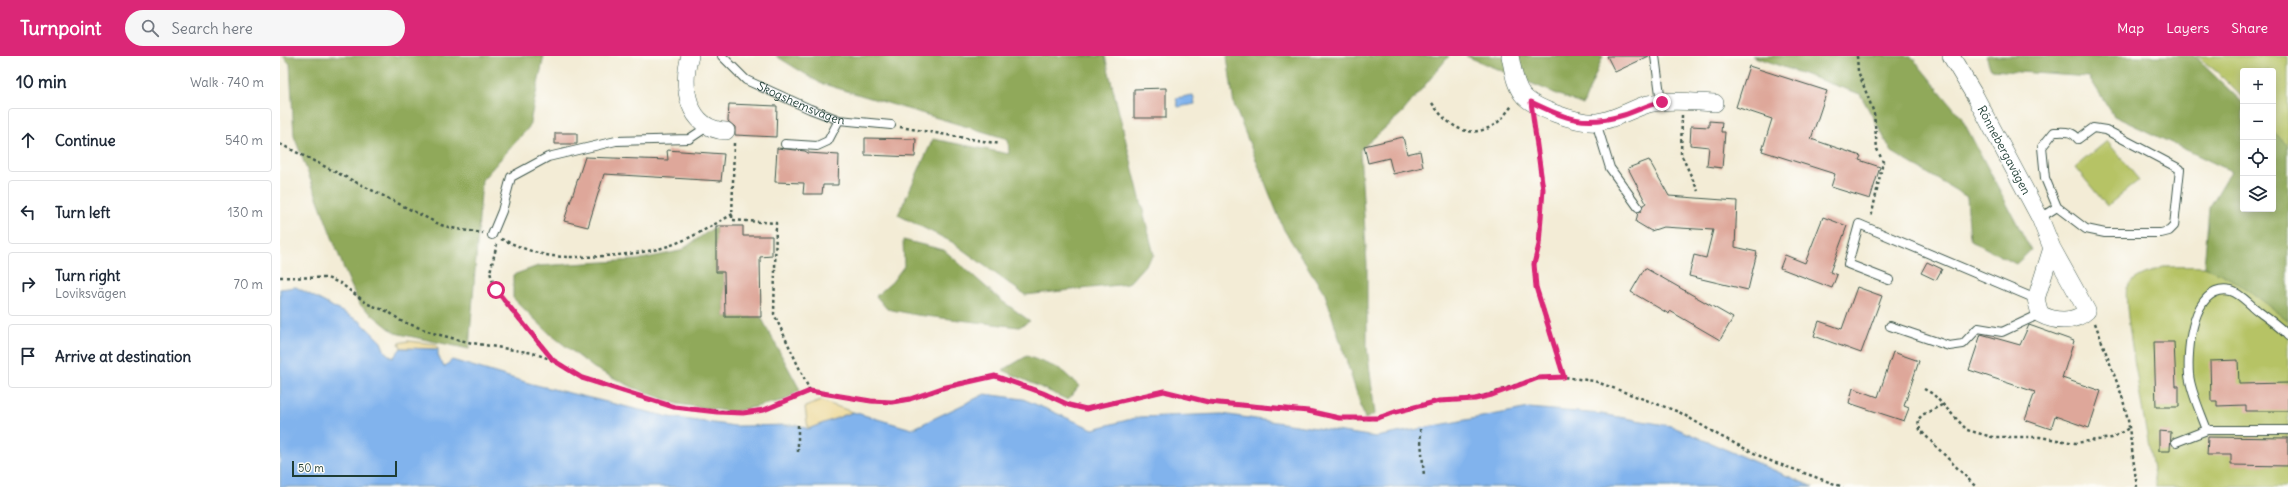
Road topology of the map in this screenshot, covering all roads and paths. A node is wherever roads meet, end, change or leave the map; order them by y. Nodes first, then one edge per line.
1 (690, 56) edge
2 (722, 56) edge
3 (1510, 56) edge
4 (1655, 56) edge
5 (1857, 56) edge
6 (1951, 56) edge
7 (1526, 98) junction
8 (1662, 102) junction
9 (1683, 102) junction
10 (1432, 103) dead end
11 (1715, 103) dead end
12 (839, 120) junction
13 (1596, 122) junction
14 (891, 125) joint
15 (707, 127) junction
16 (726, 131) joint
17 (785, 144) dead end
18 (1000, 144) dead end
19 (1698, 191) dead end
20 (1638, 207) dead end
21 (2057, 207) junction
22 (2040, 218) junction
23 (1868, 228) junction
24 (495, 236) joint
25 (2052, 248) junction
26 (280, 277) edge
27 (1889, 280) dead end
28 (2038, 306) junction
29 (2087, 311) junction
30 (1890, 326) dead end
31 (2288, 336) edge
32 (553, 360) junction
33 (1564, 377) junction
34 (1924, 389) dead end
35 (810, 391) junction
36 (1942, 405) junction
37 (798, 425) dead end
38 (2130, 428) junction
39 (1420, 429) dead end
40 (2207, 430) junction
41 (2288, 430) edge
42 (2176, 442) dead end
43 (798, 454) dead end
44 (1424, 476) dead end
45 (1843, 487) edge
46 (1976, 487) edge
47 (2137, 487) edge

1 - 15 street
2 - 12 lane, Skogshemsvägen
3 - 7 street
4 - 8 lane
5 - 23 path
6 - 22 street, Rönnebergavägen
7 - 10 path
7 - 13 street
7 - 33 path
8 - 9 street
8 - 13 street
9 - 11 street
9 - 19 path
12 - 14 lane, Skogshemsvägen
12 - 17 lane
13 - 20 lane
14 - 18 path
15 - 16 street
15 - 24 lane
16 - 35 path
21 - 21 lane
21 - 22 lane
22 - 25 street, Rönnebergavägen
23 - 27 lane
23 - 28 lane
24 - 32 path
25 - 28 street
25 - 29 street, Rönnebergavägen
26 - 32 path
28 - 29 street
28 - 30 lane
29 - 38 path
31 - 40 lane
32 - 35 path
33 - 35 path
33 - 45 path
34 - 36 path
36 - 38 path
36 - 46 path
37 - 43 path
38 - 47 path
39 - 44 path
40 - 41 lane
40 - 42 lane

